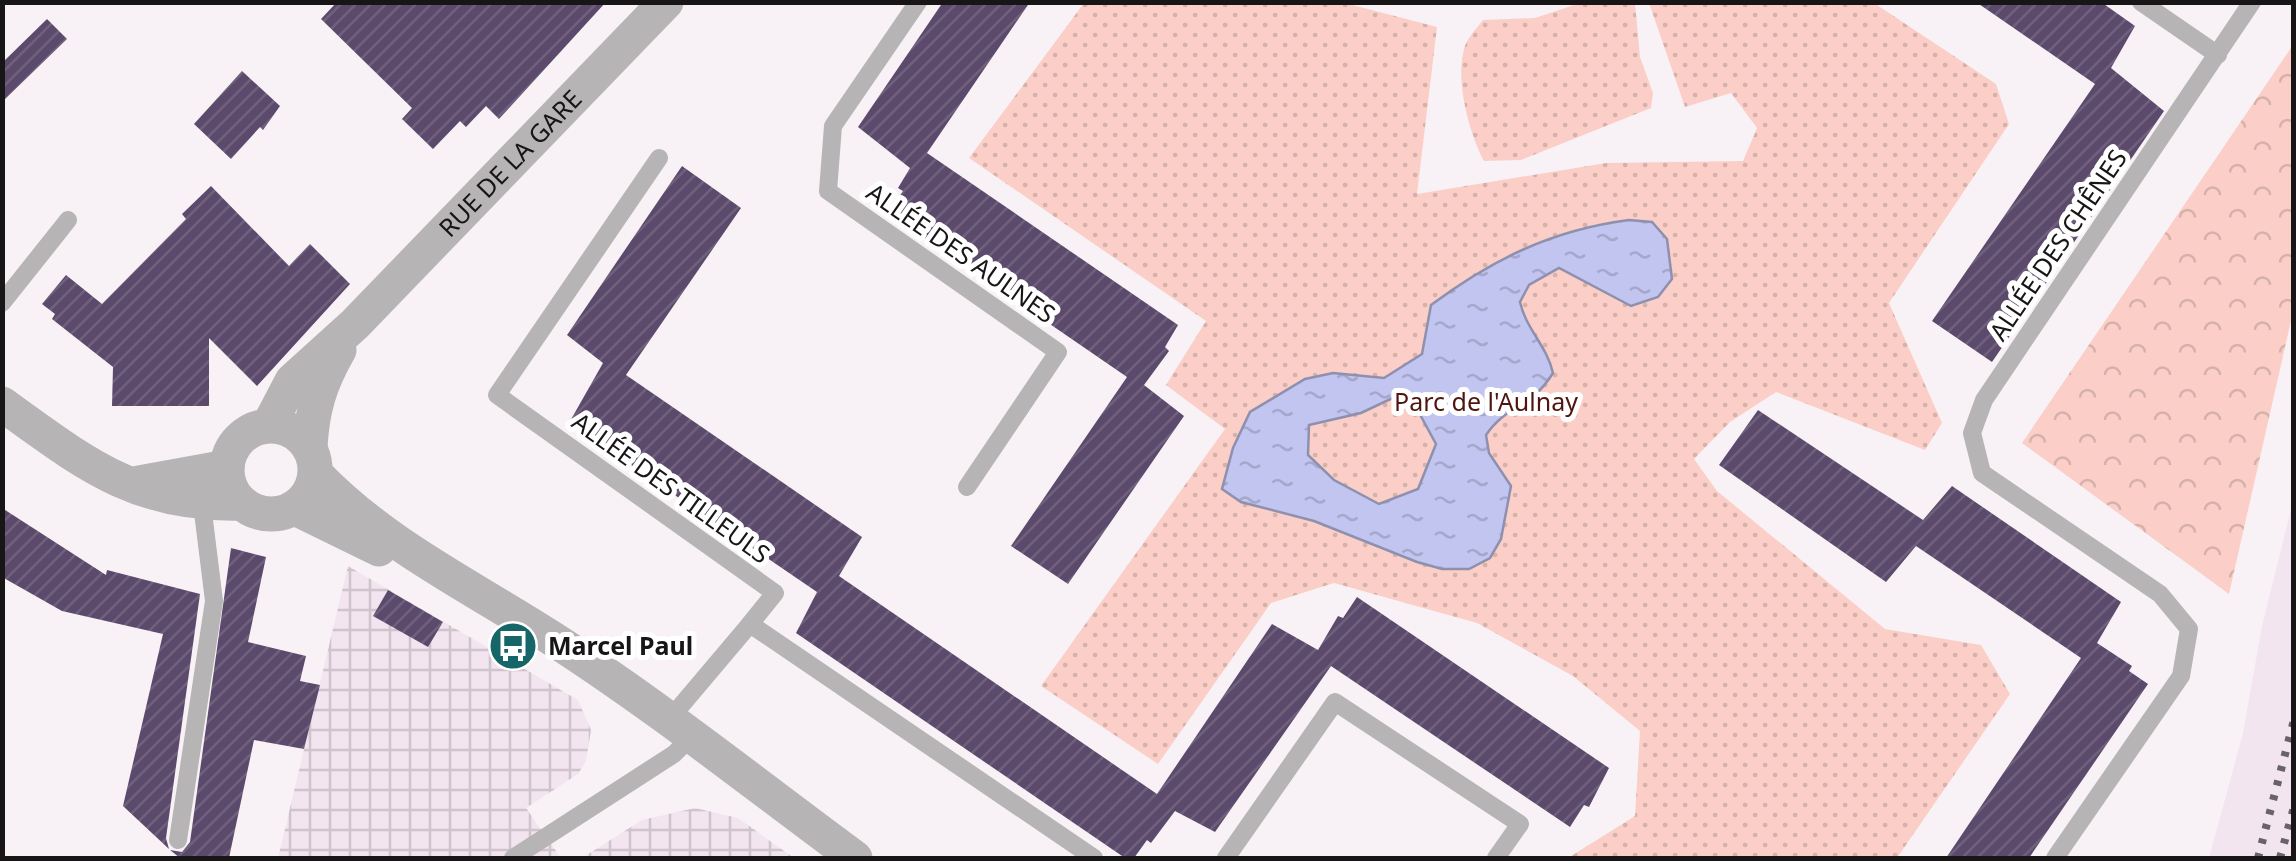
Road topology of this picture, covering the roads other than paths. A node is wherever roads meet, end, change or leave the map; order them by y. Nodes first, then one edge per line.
1 (666, 2) edge
2 (918, 2) edge
3 (2141, 2) edge
4 (2252, 2) edge
5 (2218, 55) junction
6 (658, 158) dead end
7 (68, 220) dead end
8 (2, 303) edge
9 (355, 324) junction
10 (2, 404) edge
11 (269, 425) junction
12 (313, 461) junction
13 (227, 467) junction
14 (131, 484) junction
15 (966, 487) dead end
16 (202, 504) junction
17 (242, 504) junction
18 (295, 508) junction
19 (430, 566) junction
20 (750, 624) junction
21 (679, 730) junction
22 (178, 840) dead end
23 (513, 858) edge
24 (855, 858) edge
25 (1094, 858) edge
26 (1226, 858) edge
27 (1496, 858) edge
28 (2055, 858) edge

1 - 9 street, RUE DE LA GARE
2 - 15 lane, ALLÉE DES AULNES
3 - 5 lane
4 - 5 lane, ALLÉE DES CHÊNES
5 - 28 lane, ALLÉE DES CHÊNES
6 - 20 lane, ALLÉE DES TILLEULS
7 - 8 lane
9 - 11 street, RUE DE LA GARE
9 - 12 street, RUE DE LA GARE
10 - 14 street
11 - 12 street
11 - 13 street
12 - 18 street
12 - 19 street
13 - 14 street
13 - 17 street
14 - 16 street
16 - 17 street
16 - 22 lane
17 - 18 street
18 - 19 street
19 - 21 street
20 - 21 lane
20 - 25 lane
21 - 23 lane
21 - 24 street
26 - 27 lane

